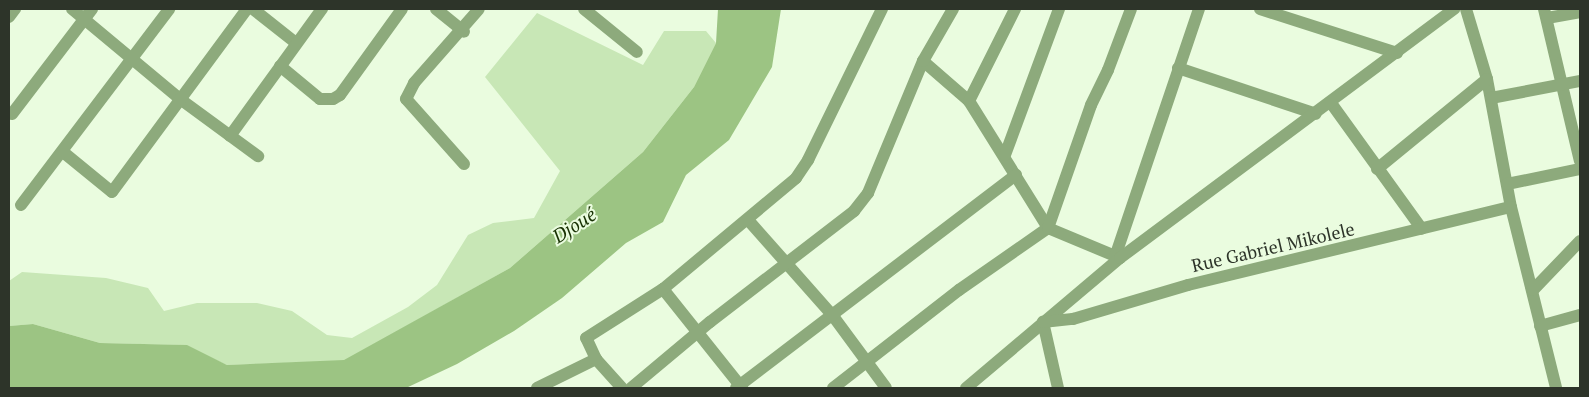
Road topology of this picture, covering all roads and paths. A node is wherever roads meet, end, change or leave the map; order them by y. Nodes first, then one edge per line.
1 (15, 9) edge
2 (72, 9) edge
3 (169, 9) edge
4 (247, 9) edge
5 (253, 9) edge
6 (322, 9) edge
7 (402, 9) edge
8 (436, 9) edge
9 (479, 9) edge
10 (584, 9) edge
11 (882, 9) edge
12 (953, 9) edge
13 (1015, 9) edge
14 (1059, 9) edge
15 (1130, 9) edge
16 (1199, 9) edge
17 (1260, 9) edge
18 (1454, 9) edge
19 (1466, 9) edge
20 (1580, 12) edge
21 (1546, 13) edge
22 (88, 14) edge
23 (9, 17) edge
24 (463, 31) junction
25 (296, 43) junction
26 (637, 52) dead end
27 (1396, 53) junction
28 (131, 58) junction
29 (923, 61) junction
30 (280, 66) junction
31 (1178, 68) junction
32 (1487, 79) junction
33 (1580, 81) edge
34 (1562, 84) junction
35 (1491, 98) junction
36 (180, 99) junction
37 (969, 101) junction
38 (1331, 103) junction
39 (12, 114) dead end
40 (1316, 114) junction
41 (230, 136) junction
42 (63, 152) junction
43 (1005, 155) junction
44 (258, 156) dead end
45 (1580, 161) edge
46 (464, 164) dead end
47 (1378, 169) junction
48 (1580, 169) edge
49 (1016, 175) junction
50 (1507, 184) junction
51 (21, 205) dead end
52 (1512, 207) junction
53 (749, 220) junction
54 (1048, 228) junction
55 (1422, 229) junction
56 (1580, 241) edge
57 (1118, 257) junction
58 (789, 262) junction
59 (663, 289) junction
60 (1532, 290) junction
61 (1580, 315) edge
62 (833, 316) junction
63 (1043, 322) junction
64 (1540, 326) junction
65 (699, 331) junction
66 (596, 358) junction
67 (868, 360) junction
68 (982, 382) edge
69 (739, 387) edge
70 (536, 388) edge
71 (622, 388) edge
72 (631, 388) edge
73 (833, 388) edge
74 (886, 388) edge
75 (966, 388) edge
76 (1058, 388) edge
77 (1556, 388) edge

1 - 23 street
2 - 22 street
3 - 28 street
4 - 36 street
5 - 25 street
6 - 25 street
7 - 30 street
8 - 24 street
9 - 24 street
10 - 26 street
11 - 53 street
12 - 29 street
13 - 37 street
14 - 43 street
15 - 54 street
16 - 31 street
17 - 27 street
18 - 27 street
19 - 32 street
20 - 21 street
21 - 34 street
22 - 28 street
22 - 39 street
24 - 46 street
25 - 30 street
27 - 38 street
28 - 36 street
28 - 42 street
29 - 37 street
29 - 58 street
30 - 41 street
31 - 40 street
31 - 57 street
32 - 35 street
32 - 47 street
33 - 34 street
34 - 35 street
34 - 45 street
35 - 50 street
36 - 41 street
36 - 42 street
37 - 43 street
38 - 40 street
38 - 47 street
40 - 57 street
41 - 44 street
42 - 51 street
43 - 49 street
47 - 55 street
48 - 50 street
49 - 54 street
49 - 62 street
50 - 52 street
52 - 55 street, Rue Gabriel Mikolele
52 - 60 street
53 - 58 street
53 - 59 street
54 - 57 street
54 - 67 street
55 - 63 street, Rue Gabriel Mikolele
56 - 60 street
57 - 63 street
58 - 62 street
58 - 65 street
59 - 65 street
59 - 66 street
60 - 64 street
61 - 64 street
62 - 67 street
62 - 69 street
63 - 68 street
63 - 76 street
64 - 77 street
65 - 69 street
65 - 72 street
66 - 70 street
66 - 71 street
67 - 73 street
67 - 74 street
68 - 75 street

